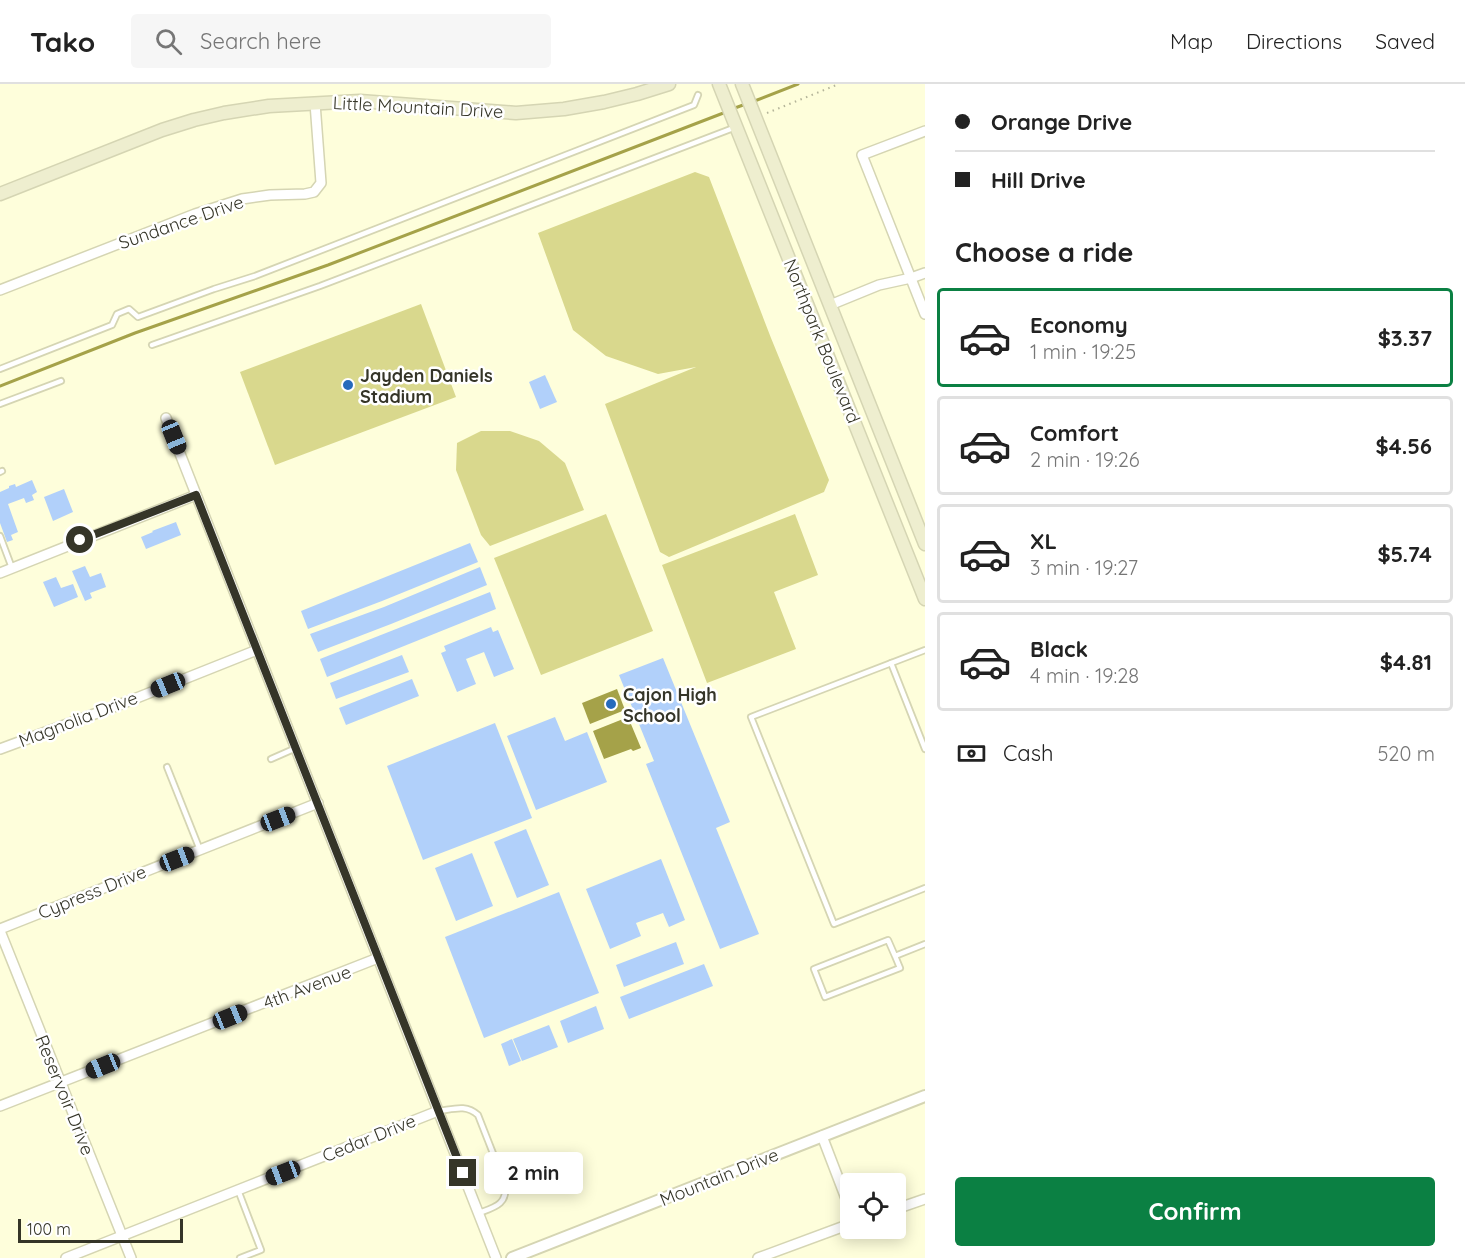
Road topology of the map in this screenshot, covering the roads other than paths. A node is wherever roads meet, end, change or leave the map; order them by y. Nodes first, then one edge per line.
1 (669, 84) edge
2 (719, 84) edge
3 (743, 87) edge
4 (698, 95) dead end
5 (315, 102) junction
6 (735, 124) junction
7 (925, 131) edge
8 (0, 194) edge
9 (925, 273) edge
10 (910, 278) junction
11 (0, 290) edge
12 (830, 305) junction
13 (811, 312) junction
14 (925, 314) edge
15 (152, 345) dead end
16 (0, 369) edge
17 (61, 381) dead end
18 (0, 404) edge
19 (166, 418) dead end
20 (196, 495) junction
21 (0, 536) edge
22 (925, 544) edge
23 (12, 568) junction
24 (0, 573) edge
25 (925, 599) edge
26 (257, 650) junction
27 (925, 650) edge
28 (891, 663) junction
29 (296, 748) junction
30 (0, 749) edge
31 (925, 749) edge
32 (271, 759) dead end
33 (166, 767) dead end
34 (318, 803) junction
35 (200, 850) junction
36 (925, 888) edge
37 (0, 930) edge
38 (925, 945) edge
39 (895, 956) junction
40 (378, 958) junction
41 (61, 1083) junction
42 (925, 1096) edge
43 (0, 1106) edge
44 (438, 1111) junction
45 (822, 1136) junction
46 (840, 1183) edge
47 (238, 1190) junction
48 (925, 1200) edge
49 (906, 1206) edge
50 (479, 1214) junction
51 (840, 1228) edge
52 (123, 1236) junction
53 (66, 1258) edge
54 (131, 1258) edge
55 (240, 1258) edge
56 (496, 1258) edge
57 (512, 1258) edge
58 (758, 1258) edge

1 - 5 main road, Little Mountain Drive
2 - 6 main road, Northpark Boulevard
3 - 12 main road
4 - 16 lane
5 - 8 main road, Little Mountain Drive
5 - 11 street, Sundance Drive
6 - 13 main road, Northpark Boulevard
6 - 15 lane
7 - 10 street
9 - 10 street
10 - 12 street
10 - 14 street
12 - 13 main road
12 - 22 main road
13 - 25 main road, Northpark Boulevard
17 - 18 lane
19 - 20 street
20 - 23 street
20 - 26 street
21 - 23 lane
23 - 24 street
26 - 29 street
26 - 30 street, Magnolia Drive
27 - 28 lane
28 - 31 lane
28 - 36 lane
29 - 32 lane
29 - 34 street
33 - 35 lane
34 - 35 street, Cypress Drive
34 - 40 street
35 - 37 street, Cypress Drive
37 - 41 street, Reservoir Drive
38 - 39 lane
39 - 39 lane
40 - 41 street, 4th Avenue
40 - 44 street
41 - 43 street, 4th Avenue
41 - 52 street, Reservoir Drive
42 - 45 street, Mountain Drive
44 - 47 street, Cedar Drive
44 - 50 street
44 - 50 lane
45 - 46 street
45 - 57 street, Mountain Drive
47 - 52 street, Cedar Drive
47 - 55 lane
48 - 49 street
50 - 56 street
51 - 58 street
52 - 53 street, Cedar Drive
52 - 54 street, Reservoir Drive

